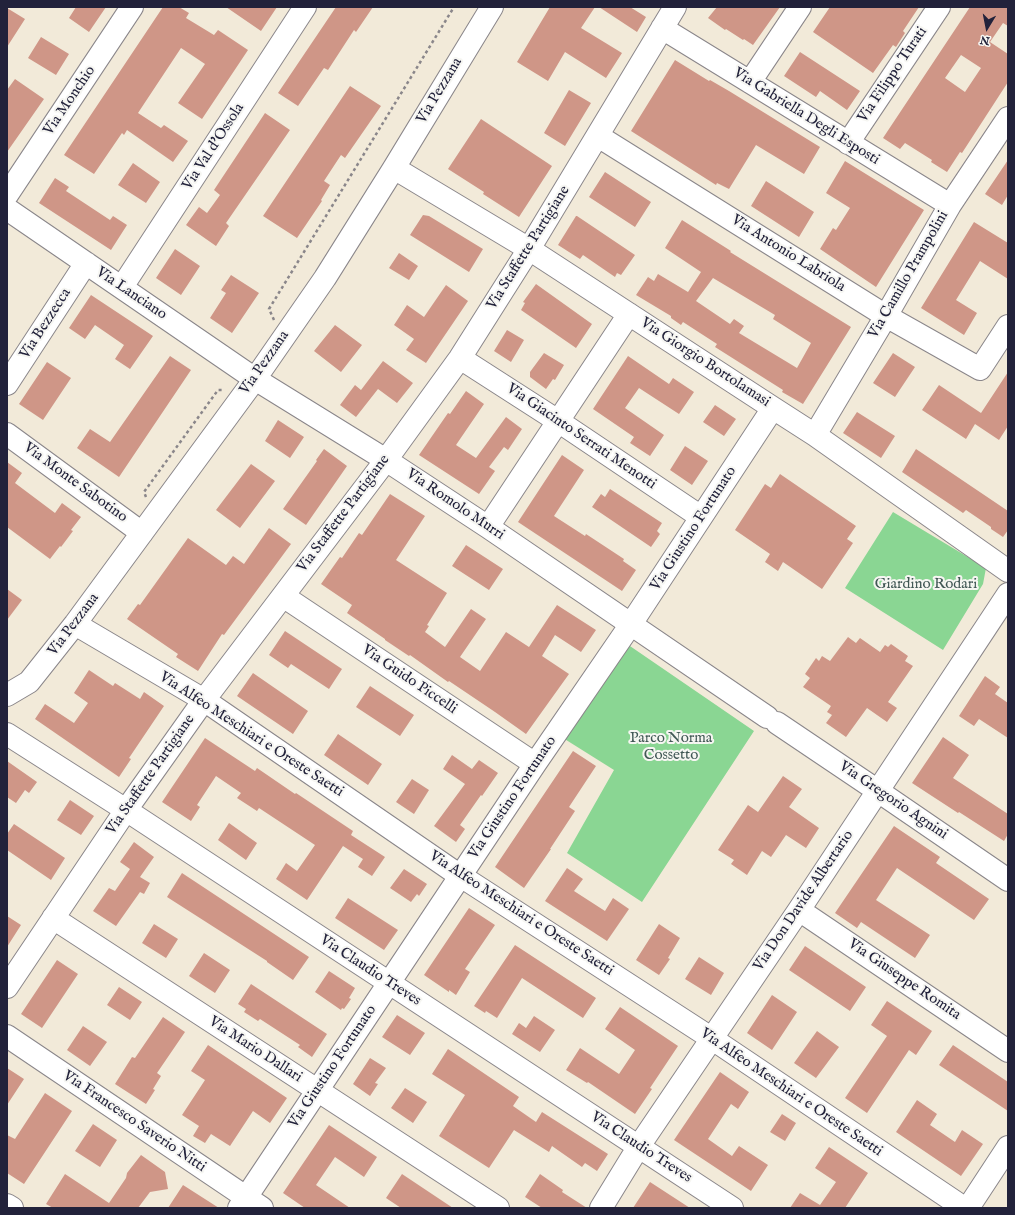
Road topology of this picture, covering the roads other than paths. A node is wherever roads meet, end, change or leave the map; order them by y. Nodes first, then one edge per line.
1 (132, 7) edge
2 (306, 7) edge
3 (492, 7) edge
4 (675, 7) edge
5 (800, 7) edge
6 (939, 7) edge
7 (662, 28) junction
8 (750, 82) junction
9 (1008, 118) edge
10 (598, 136) junction
11 (848, 143) junction
12 (394, 168) junction
13 (7, 195) edge
14 (950, 205) junction
15 (7, 209) edge
16 (529, 249) junction
17 (86, 263) junction
18 (122, 287) junction
19 (628, 314) junction
20 (886, 316) junction
21 (1008, 326) edge
22 (460, 358) junction
23 (255, 379) junction
24 (7, 384) edge
25 (773, 408) junction
26 (558, 421) junction
27 (7, 434) edge
28 (815, 435) junction
29 (386, 460) junction
30 (701, 517) junction
31 (488, 527) junction
32 (142, 533) junction
33 (1008, 571) edge
34 (1008, 594) edge
35 (282, 596) junction
36 (75, 624) junction
37 (631, 624) junction
38 (7, 695) edge
39 (204, 700) junction
40 (7, 734) edge
41 (535, 764) junction
42 (878, 791) junction
43 (126, 810) junction
44 (461, 876) junction
45 (1007, 876) edge
46 (799, 910) junction
47 (53, 918) junction
48 (390, 984) junction
49 (7, 987) edge
50 (7, 1036) edge
51 (711, 1038) junction
52 (1008, 1051) edge
53 (317, 1090) junction
54 (639, 1146) junction
55 (1008, 1147) edge
56 (1001, 1174) edge
57 (7, 1204) edge
58 (249, 1205) edge
59 (12, 1208) edge
60 (498, 1208) edge
61 (601, 1208) edge
62 (732, 1208) edge
63 (964, 1208) edge
64 (968, 1208) edge

1 - 13 street, Via Monchio
2 - 18 street, Via Val d'Ossola
3 - 12 street, Via Pezzana
4 - 7 street, Via Staffette Partigiane
5 - 8 street
6 - 11 street, Via Filippo Turati
7 - 8 street, Via Gabriella Degli Esposti
7 - 10 street, Via Staffette Partigiane
8 - 11 street, Via Gabriella Degli Esposti
9 - 14 street, Via Camillo Prampolini
10 - 16 street, Via Staffette Partigiane
10 - 20 street, Via Antonio Labriola
11 - 14 street, Via Gabriella Degli Esposti
12 - 16 street, Via Giorgio Bortolamasi
12 - 23 street, Via Pezzana
14 - 20 street, Via Camillo Prampolini
15 - 17 street, Via Lanciano
16 - 19 street, Via Giorgio Bortolamasi
16 - 22 street, Via Staffette Partigiane
17 - 18 street, Via Lanciano
17 - 24 street, Via Bezzecca
18 - 23 street, Via Lanciano
19 - 25 street, Via Giorgio Bortolamasi
19 - 26 street
20 - 21 street, Via Antonio Labriola
20 - 28 street, Via Camillo Prampolini
22 - 26 street, Via Giacinto Serrati Menotti
22 - 29 street, Via Staffette Partigiane
23 - 29 street, Via Romolo Murri
23 - 32 street, Via Pezzana
25 - 28 street, Via Giorgio Bortolamasi
25 - 30 street, Via Giustino Fortunato
26 - 30 street, Via Giacinto Serrati Menotti
26 - 31 street
27 - 32 street, Via Monte Sabotino
28 - 33 street, Via Giorgio Bortolamasi
29 - 31 street, Via Romolo Murri
29 - 35 street, Via Staffette Partigiane
30 - 37 street, Via Giustino Fortunato
31 - 37 street, Via Romolo Murri
32 - 36 street, Via Pezzana
34 - 42 street, Via Don Davide Albertario
35 - 39 street, Via Staffette Partigiane
35 - 41 street, Via Guido Piccelli
36 - 38 street, Via Pezzana
36 - 39 street, Via Alfeo Meschiari e Oreste Saetti
37 - 41 street, Via Giustino Fortunato
37 - 42 street, Via Gregorio Agnini
39 - 43 street, Via Staffette Partigiane
39 - 44 street, Via Alfeo Meschiari e Oreste Saetti
40 - 43 street, Via Claudio Treves
41 - 44 street, Via Giustino Fortunato
42 - 45 street, Via Gregorio Agnini
42 - 46 street, Via Don Davide Albertario
43 - 47 street, Via Staffette Partigiane
43 - 48 street, Via Claudio Treves
44 - 48 street, Via Giustino Fortunato
44 - 51 street, Via Alfeo Meschiari e Oreste Saetti
46 - 51 street, Via Don Davide Albertario
46 - 52 street, Via Giuseppe Romita
47 - 49 street, Via Staffette Partigiane
47 - 53 street, Via Mario Dallari
48 - 53 street, Via Giustino Fortunato
48 - 54 street, Via Claudio Treves
50 - 58 street, Via Francesco Saverio Nitti
51 - 54 street, Via Don Davide Albertario
51 - 63 street, Via Alfeo Meschiari e Oreste Saetti
53 - 58 street, Via Giustino Fortunato
53 - 60 street, Via Mario Dallari
54 - 61 street, Via Don Davide Albertario
54 - 62 street, Via Claudio Treves
55 - 56 street
56 - 64 street
57 - 59 street

